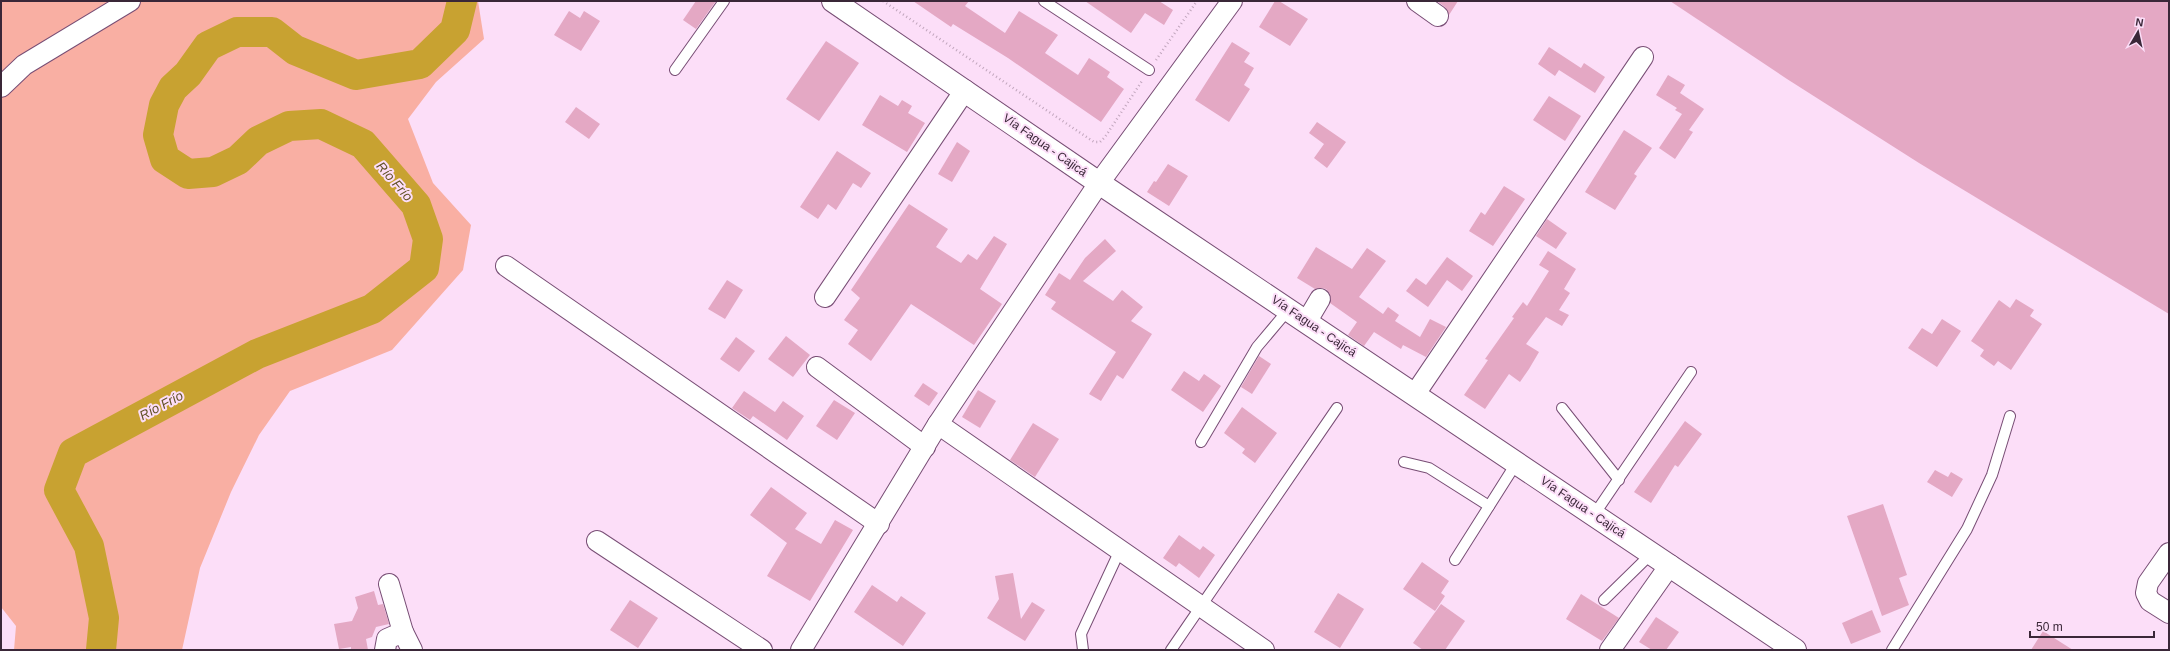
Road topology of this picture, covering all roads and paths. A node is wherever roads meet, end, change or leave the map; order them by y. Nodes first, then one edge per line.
1 (130, 1) edge
2 (724, 1) edge
3 (833, 1) edge
4 (883, 1) edge
5 (1044, 1) edge
6 (1197, 1) edge
7 (1232, 1) edge
8 (1417, 1) edge
9 (1438, 16) dead end
10 (1643, 57) dead end
11 (675, 70) dead end
12 (1149, 70) junction
13 (1, 87) edge
14 (965, 90) junction
15 (1099, 182) junction
16 (506, 266) dead end
17 (825, 297) dead end
18 (1320, 299) dead end
19 (1289, 309) junction
20 (1307, 321) junction
21 (817, 367) dead end
22 (1691, 372) dead end
23 (1415, 394) junction
24 (1337, 408) dead end
25 (1562, 408) dead end
26 (2010, 416) dead end
27 (938, 424) junction
28 (1201, 442) dead end
29 (925, 447) junction
30 (1404, 462) dead end
31 (1518, 462) junction
32 (1619, 480) junction
33 (1489, 506) junction
34 (1594, 515) junction
35 (879, 524) junction
36 (597, 541) dead end
37 (1120, 550) junction
38 (2169, 553) edge
39 (1661, 559) junction
40 (1455, 560) dead end
41 (389, 584) dead end
42 (1604, 600) dead end
43 (1202, 607) junction
44 (2169, 613) edge
45 (403, 632) junction
46 (385, 650) edge
47 (412, 650) edge
48 (762, 650) edge
49 (801, 650) edge
50 (1083, 650) edge
51 (1171, 650) edge
52 (1264, 650) edge
53 (1610, 650) edge
54 (1795, 650) edge
55 (1892, 650) edge

1 - 13 street
2 - 11 lane
3 - 14 street, Vía Fagua - Cajicá
4 - 12 path
5 - 12 lane
6 - 12 path
7 - 15 street
8 - 9 street
10 - 23 street
14 - 15 street, Vía Fagua - Cajicá
14 - 17 street
15 - 19 street, Vía Fagua - Cajicá
15 - 27 street
16 - 35 street
18 - 20 street
19 - 20 street, Vía Fagua - Cajicá
19 - 28 lane
20 - 23 street, Vía Fagua - Cajicá
21 - 29 street
22 - 32 lane
23 - 31 street, Vía Fagua - Cajicá
24 - 43 lane
25 - 32 lane
26 - 55 lane
27 - 29 street
27 - 37 street
29 - 35 street
30 - 33 lane
31 - 33 lane
31 - 34 street, Vía Fagua - Cajicá
32 - 34 lane
33 - 40 lane
34 - 39 street, Vía Fagua - Cajicá
35 - 49 street
36 - 48 street
37 - 43 street
37 - 50 lane
38 - 44 street
39 - 42 lane
39 - 53 street
39 - 54 street, Vía Fagua - Cajicá
41 - 45 street
43 - 51 lane
43 - 52 street
45 - 46 street
45 - 47 street

